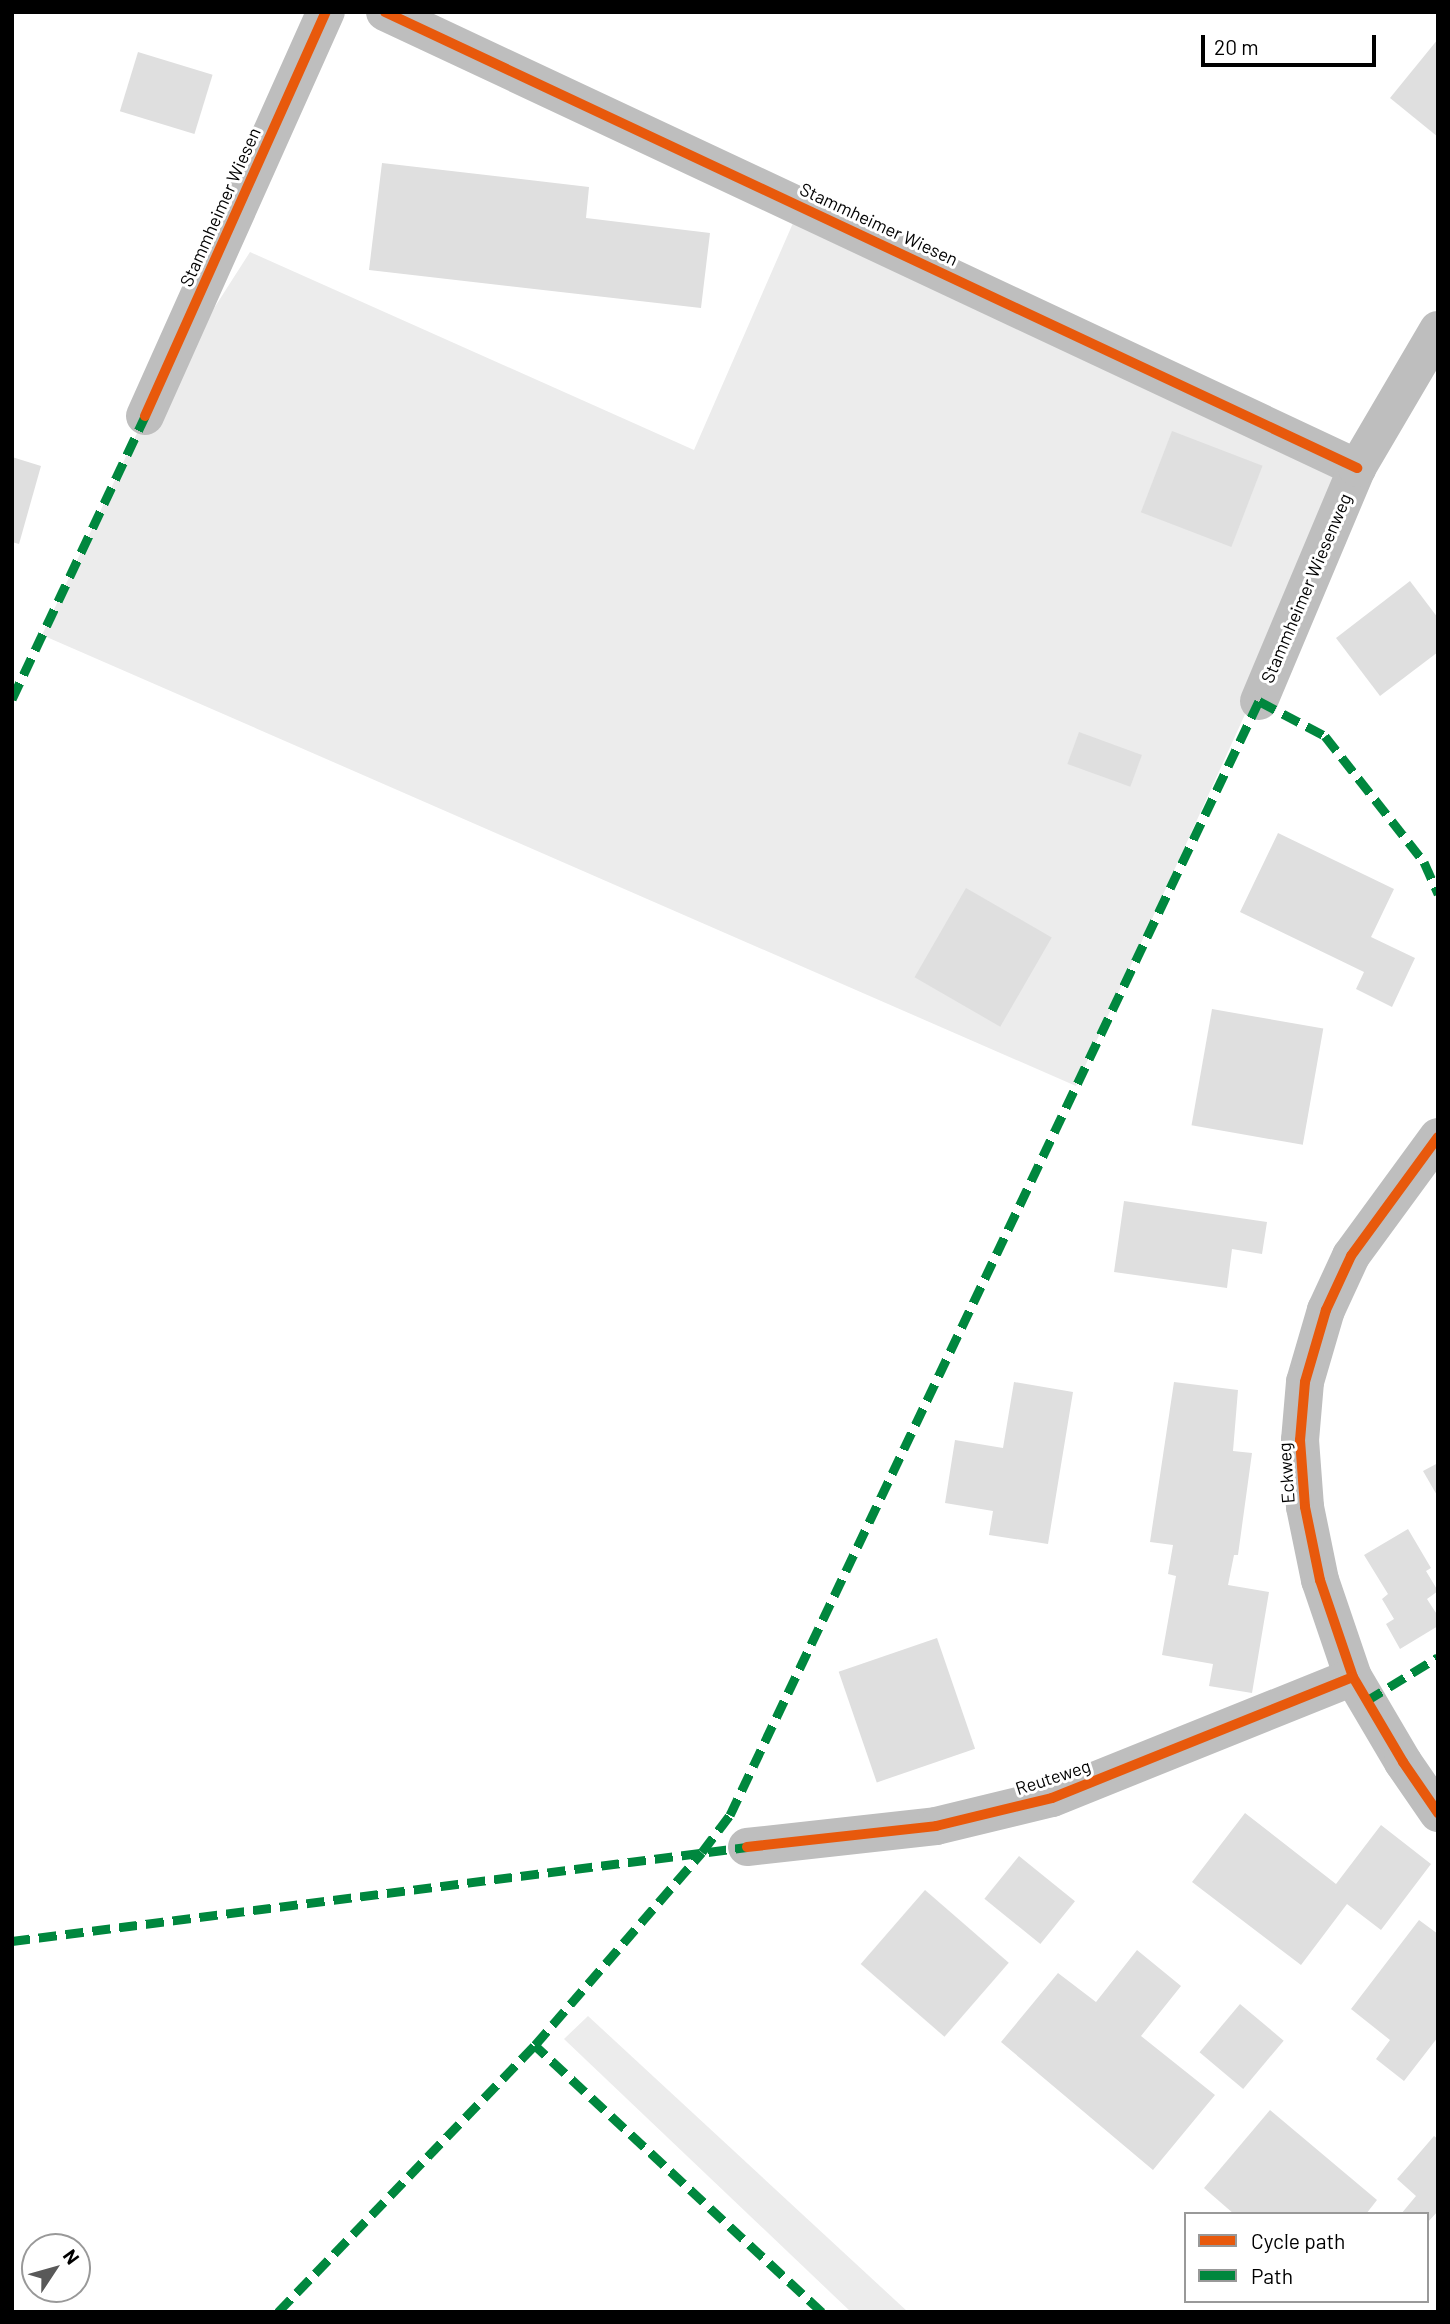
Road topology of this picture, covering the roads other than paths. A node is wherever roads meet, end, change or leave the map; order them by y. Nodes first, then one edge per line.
1 (326, 12) edge
2 (385, 12) edge
3 (1438, 330) edge
4 (145, 416) dead end
5 (1357, 468) junction
6 (1259, 701) dead end
7 (1438, 1137) edge
8 (1353, 1676) junction
9 (1438, 1813) edge
10 (747, 1847) dead end

1 - 4 street, Stammheimer Wiesen
2 - 5 street, Stammheimer Wiesen
3 - 5 street, Stammheimer Wiesenweg
5 - 6 street, Stammheimer Wiesenweg
7 - 8 street, Eckweg
8 - 9 street, Eckweg
8 - 10 street, Reuteweg

